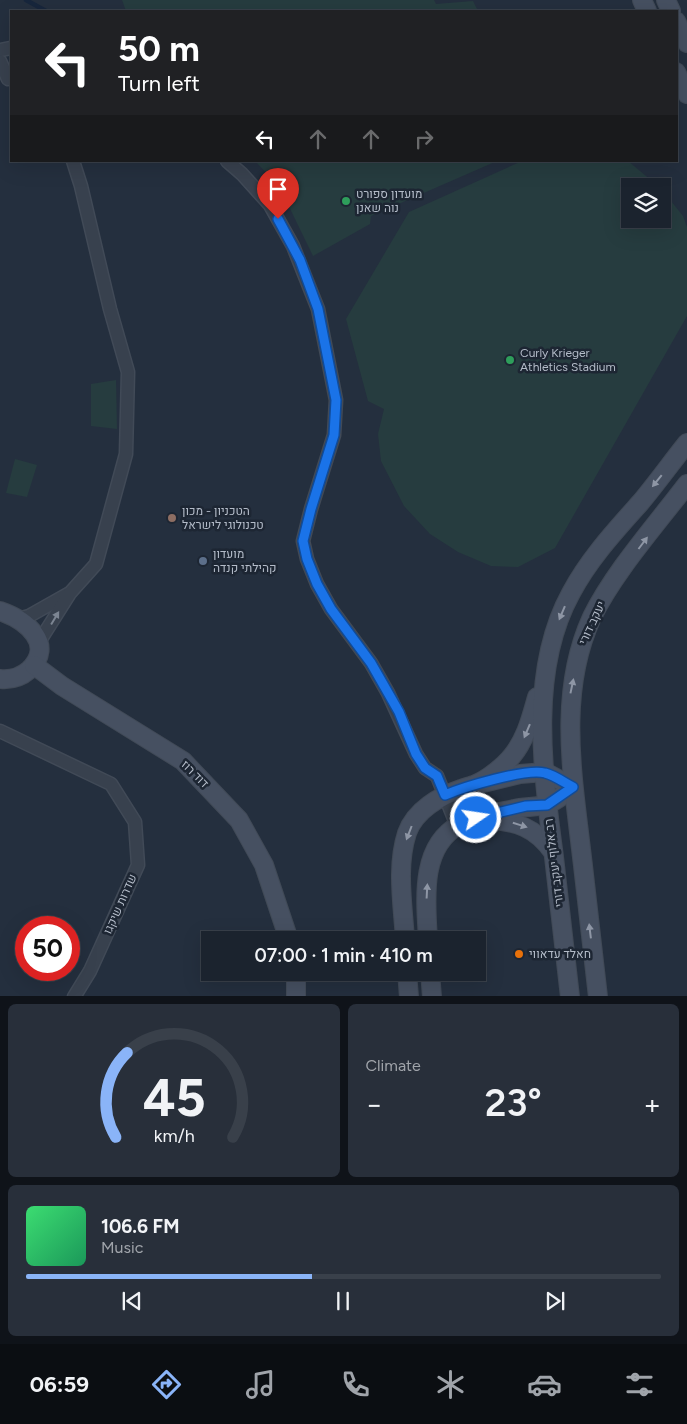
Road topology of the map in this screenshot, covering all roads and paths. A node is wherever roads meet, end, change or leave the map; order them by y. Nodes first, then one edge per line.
1 (678, 25) edge
2 (687, 43) edge
3 (0, 62) edge
4 (678, 76) edge
5 (8, 79) dead end
6 (687, 94) edge
7 (73, 162) edge
8 (228, 162) edge
9 (687, 443) edge
10 (687, 484) edge
11 (70, 593) junction
12 (0, 611) edge
13 (18, 619) junction
14 (39, 642) junction
15 (34, 665) junction
16 (546, 667) junction
17 (0, 679) edge
18 (0, 731) edge
19 (545, 772) junction
20 (476, 784) junction
21 (573, 787) junction
22 (445, 795) junction
23 (547, 805) junction
24 (476, 818) junction
25 (458, 826) junction
26 (553, 852) junction
27 (286, 931) edge
28 (404, 931) edge
29 (428, 931) edge
30 (296, 981) edge
31 (408, 981) edge
32 (431, 981) edge
33 (74, 996) edge
34 (296, 996) edge
35 (409, 996) edge
36 (432, 996) edge
37 (570, 996) edge
38 (598, 996) edge

1 - 2 main road
3 - 5 street
4 - 6 main road
7 - 11 street
8 - 22 street
9 -> 16 main road, רב אלוף יעקב דורי
21 -> 10 main road, יעקב דורי
11 - 13 street
14 -> 11 street
12 - 13 main road
13 - 14 main road
14 - 15 main road
15 - 17 main road
15 - 27 main road, דוד רוז
16 - 19 main road, רב אלוף יעקב דורי
16 -> 20 main road
18 - 33 street, שדרות שיקגו
19 - 20 main road
19 - 21 main road
19 - 23 main road, רב אלוף יעקב דורי
20 - 22 main road
21 - 23 main road
38 -> 21 main road
22 - 25 street
22 -> 28 main road
23 - 24 main road
23 - 26 main road, רב אלוף יעקב דורי
24 - 25 main road
24 -> 26 main road
29 -> 25 main road
26 - 37 main road, רב אלוף יעקב דורי
30 - 34 main road
31 - 35 main road
32 - 36 main road

